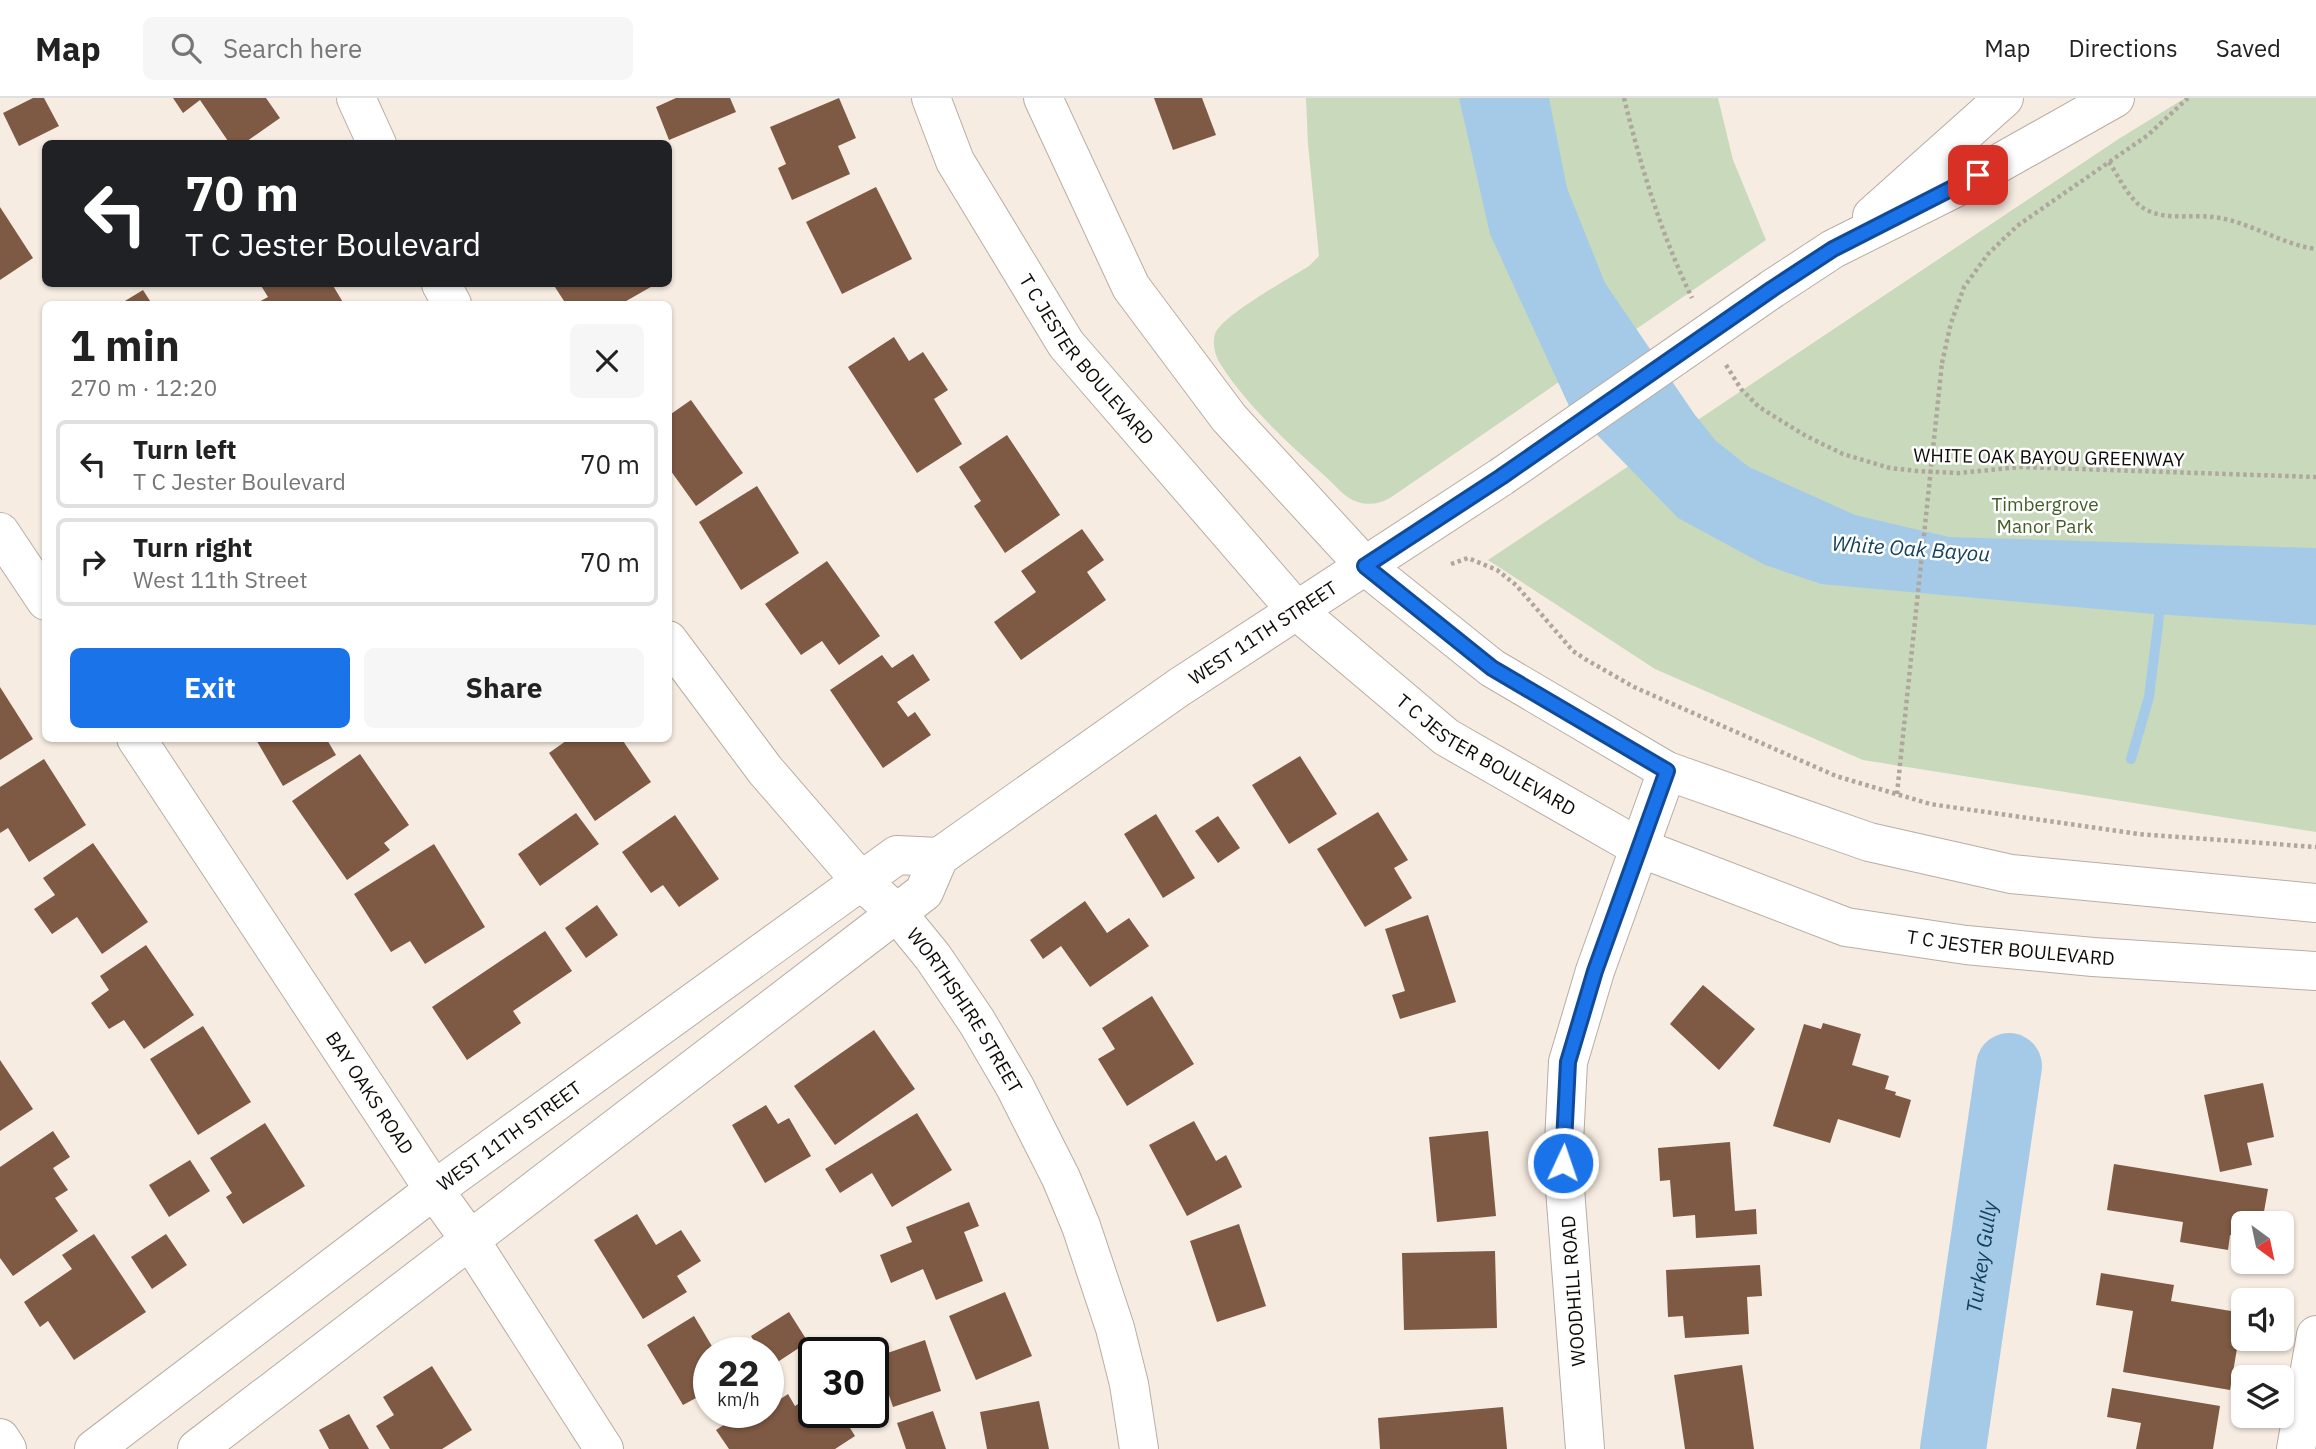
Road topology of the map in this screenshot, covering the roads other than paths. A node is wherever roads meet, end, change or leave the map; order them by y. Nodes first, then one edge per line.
1 (356, 98) edge
2 (931, 98) edge
3 (1043, 98) edge
4 (2004, 98) edge
5 (2115, 98) edge
6 (375, 140) edge
7 (1833, 249) junction
8 (0, 533) edge
9 (1365, 566) junction
10 (42, 595) edge
11 (1297, 611) junction
12 (672, 645) edge
13 (139, 742) edge
14 (1667, 771) junction
15 (1640, 848) junction
16 (939, 857) junction
17 (861, 881) junction
18 (2316, 903) edge
19 (897, 913) junction
20 (2316, 971) edge
21 (434, 1190) junction
22 (470, 1240) junction
23 (2316, 1335) edge
24 (0, 1438) edge
25 (7, 1449) edge
26 (94, 1449) edge
27 (198, 1449) edge
28 (604, 1449) edge
29 (1139, 1449) edge
30 (1585, 1449) edge
31 (2296, 1449) edge

1 - 6 main road
2 - 11 main road, T C JESTER BOULEVARD
3 - 9 main road
4 - 7 main road, WEST 11TH STREET
5 - 7 main road, WEST 11TH STREET
7 - 9 main road, WEST 11TH STREET, bridge
8 - 10 main road
9 - 11 main road, WEST 11TH STREET
9 - 14 main road
11 - 15 main road, T C JESTER BOULEVARD
11 - 16 main road, WEST 11TH STREET
12 - 17 main road, WORTHSHIRE STREET
13 - 21 main road, BAY OAKS ROAD
14 - 15 main road, WOODHILL ROAD
14 - 18 main road
15 - 20 main road, T C JESTER BOULEVARD
15 - 30 main road, WOODHILL ROAD
16 - 17 main road, WEST 11TH STREET
16 - 19 main road
17 - 19 main road, WORTHSHIRE STREET
17 - 21 main road, WEST 11TH STREET
19 - 22 main road
19 - 29 main road, WORTHSHIRE STREET
21 - 22 main road, BAY OAKS ROAD
21 - 26 main road, WEST 11TH STREET
22 - 27 main road
22 - 28 main road, BAY OAKS ROAD
23 - 31 main road
24 - 25 main road

